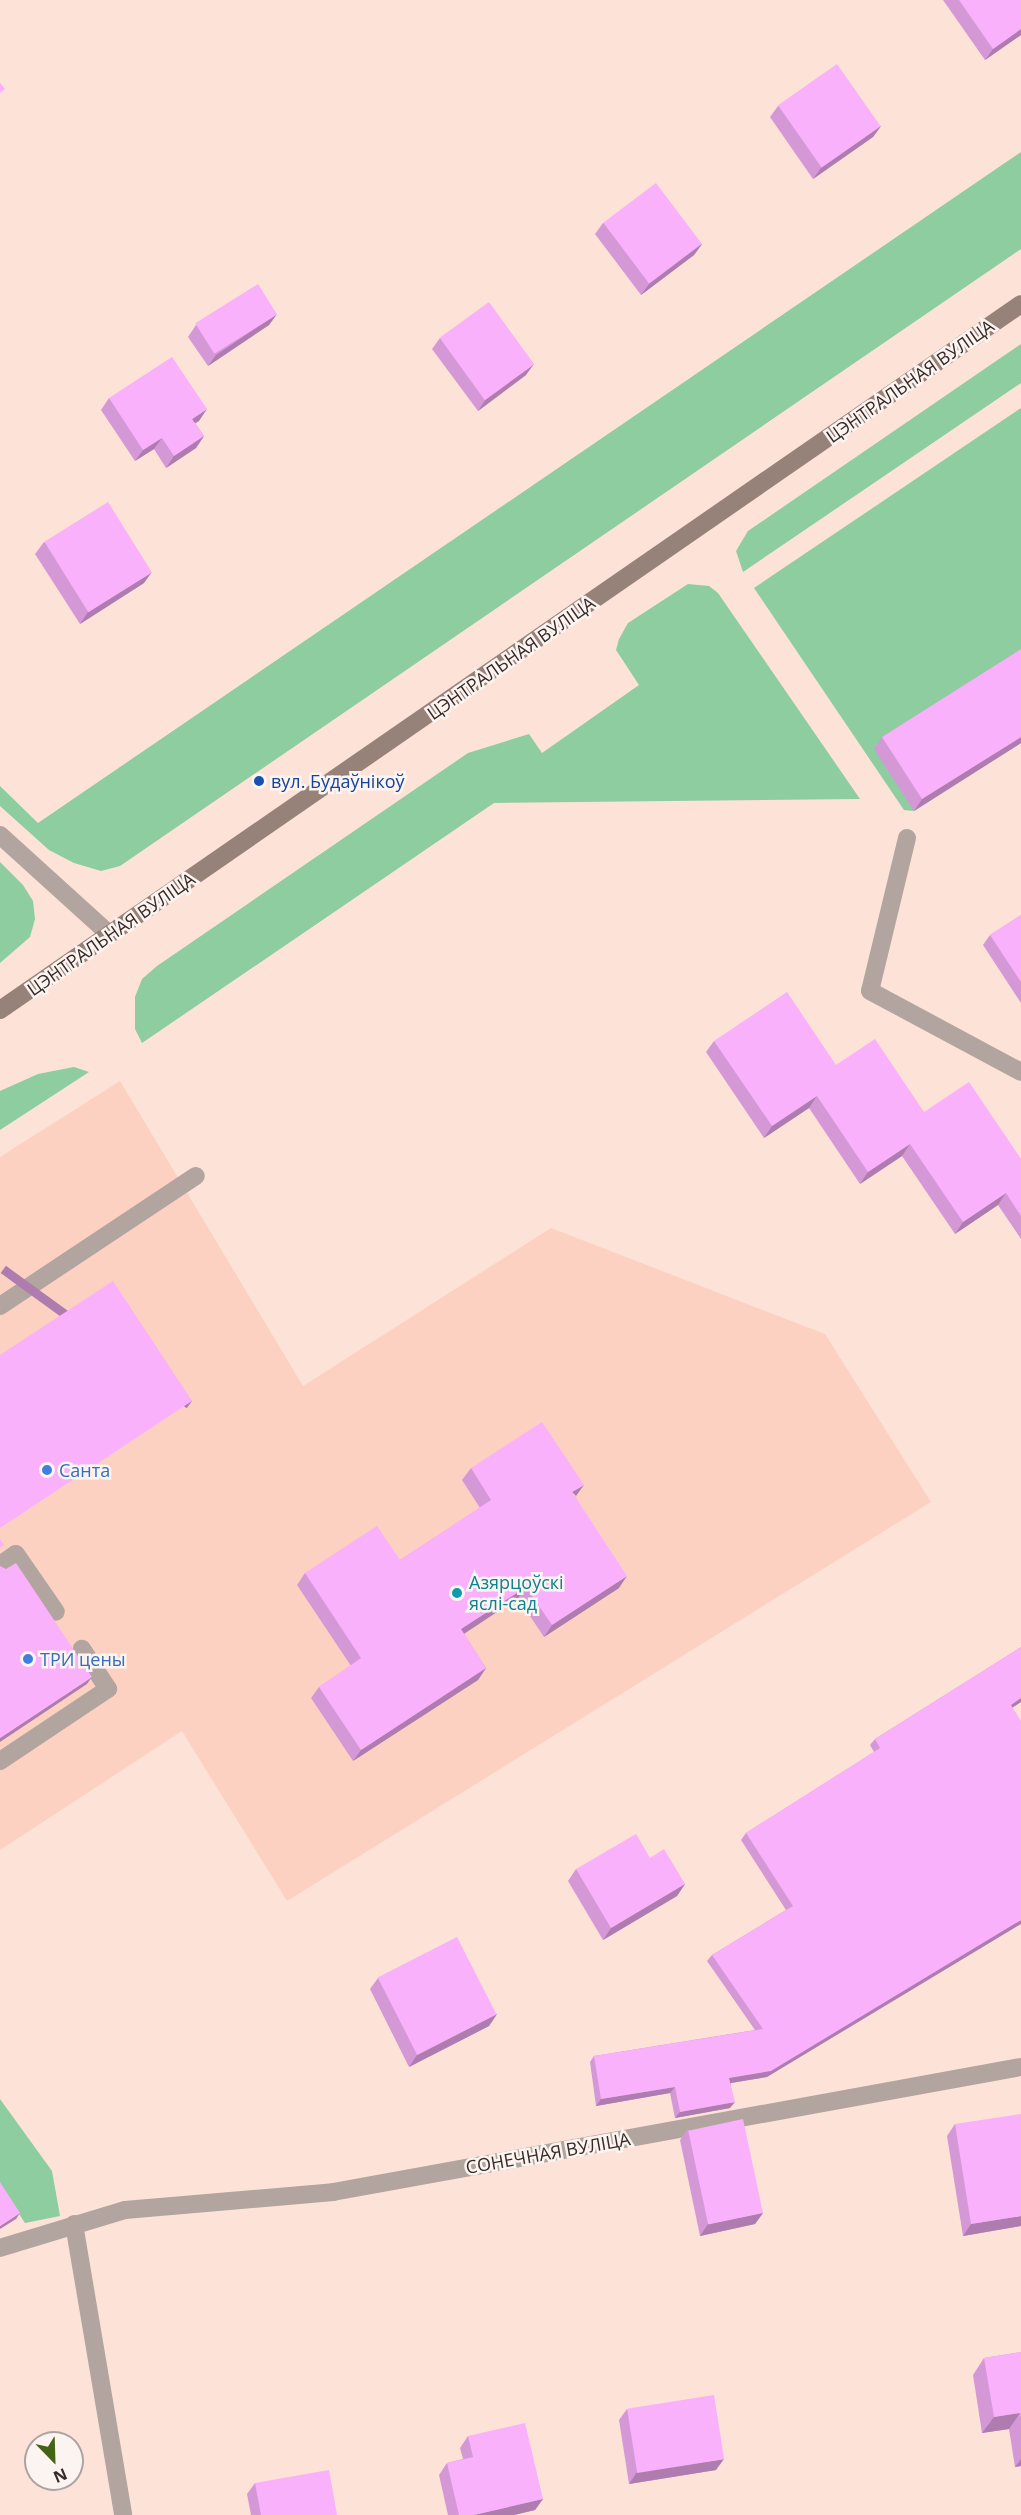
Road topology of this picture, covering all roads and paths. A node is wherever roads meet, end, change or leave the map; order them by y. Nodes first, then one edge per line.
1 (1021, 304) edge
2 (0, 835) edge
3 (907, 838) dead end
4 (109, 934) junction
5 (0, 1010) edge
6 (1021, 1072) edge
7 (196, 1176) dead end
8 (0, 1306) edge
9 (0, 1564) edge
10 (56, 1612) dead end
11 (82, 1649) dead end
12 (0, 1761) edge
13 (1021, 2067) edge
14 (74, 2224) junction
15 (0, 2248) edge
16 (123, 2515) edge

1 - 4 main road, ЦЭНТРАЛЬНАЯ ВУЛІЦА
2 - 4 street
3 - 6 street
4 - 5 main road, ЦЭНТРАЛЬНАЯ ВУЛІЦА
7 - 8 street
9 - 10 street
11 - 12 street
13 - 14 street, СОНЕЧНАЯ ВУЛІЦА
14 - 15 street, СОНЕЧНАЯ ВУЛІЦА
14 - 16 street

